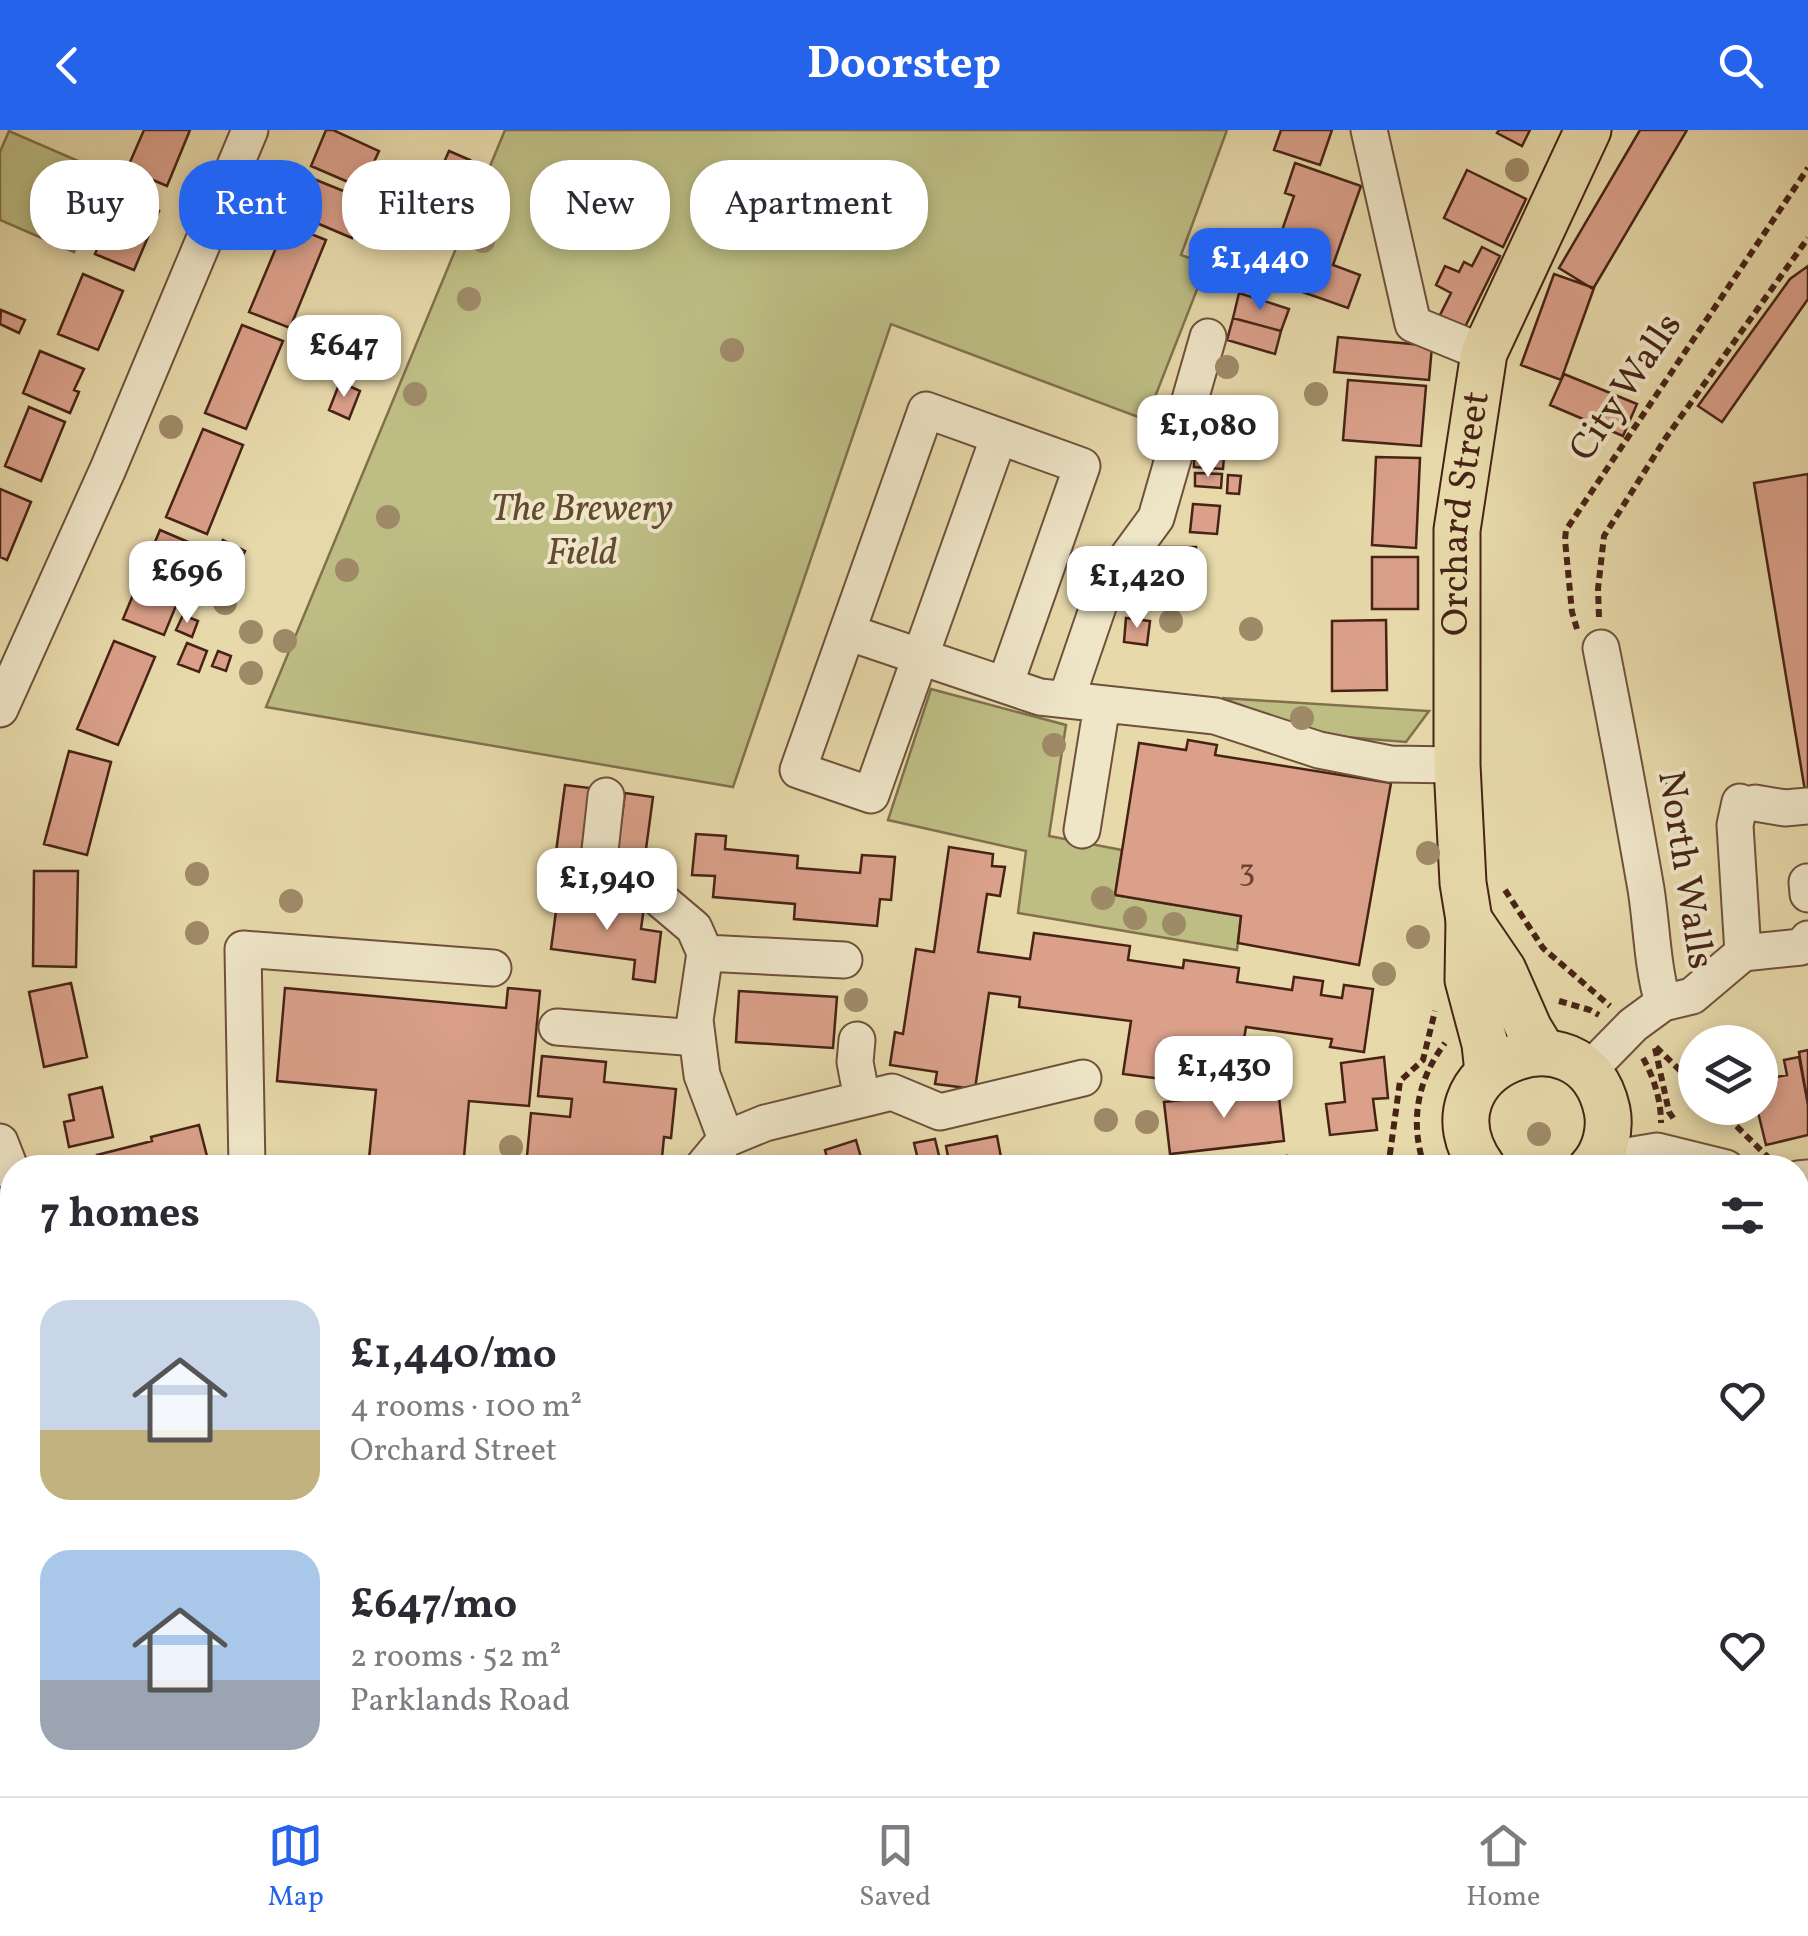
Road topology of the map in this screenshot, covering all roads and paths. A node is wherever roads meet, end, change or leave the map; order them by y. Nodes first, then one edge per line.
1 (250, 130) edge
2 (1369, 130) edge
3 (1588, 130) edge
4 (1808, 168) edge
5 (1808, 238) edge
6 (1208, 337) dead end
7 (1484, 352) junction
8 (999, 436) junction
9 (847, 632) junction
10 (1601, 648) junction
11 (920, 657) junction
12 (1005, 685) junction
13 (1066, 700) junction
14 (1102, 705) junction
15 (0, 709) edge
16 (1457, 765) junction
17 (606, 796) dead end
18 (1808, 806) edge
19 (1082, 830) dead end
20 (1468, 920) junction
21 (1808, 938) edge
22 (1743, 953) junction
23 (705, 954) junction
24 (844, 960) dead end
25 (493, 968) dead end
26 (1663, 1003) junction
27 (557, 1027) dead end
28 (1624, 1034) junction
29 (697, 1038) junction
30 (857, 1040) dead end
31 (1543, 1052) junction
32 (1678, 1068) edge
33 (1488, 1072) junction
34 (1586, 1072) junction
35 (1084, 1078) dead end
36 (848, 1103) junction
37 (1608, 1112) junction
38 (1735, 1125) edge
39 (1667, 1137) junction
40 (726, 1139) junction
41 (248, 1155) edge
42 (713, 1155) edge
43 (1470, 1155) edge
44 (1599, 1155) edge
45 (1618, 1155) edge
46 (1701, 1155) edge
47 (1766, 1155) edge

1 - 15 street
2 - 7 street
3 - 7 main road, Orchard Street
4 - 10 path, City Walls
5 - 10 path
6 - 13 street
7 - 16 main road, Orchard Street
8 - 9 street
8 - 11 street
8 - 12 street
9 - 11 street
9 - 11 street
10 - 26 street, North Walls
11 - 12 street
12 - 13 street
13 - 14 street
14 - 16 street
14 - 19 street
16 - 20 main road, Orchard Street
17 - 23 street
18 - 22 street
20 - 31 main road, Orchard Street
20 - 33 main road, Orchard Street
21 - 22 street
22 - 26 street
23 - 24 street
23 - 29 street
25 - 41 street
26 - 28 street, North Walls
27 - 29 street
28 - 34 street, North Walls
28 - 39 path
29 - 40 street
30 - 36 street
31 - 33 main road
31 - 34 main road
32 - 39 path
33 - 43 main road
34 - 37 main road
35 - 36 street
36 - 40 street
37 - 39 street
37 - 44 main road
38 - 47 path
39 - 45 street
39 - 46 street
40 - 42 street

